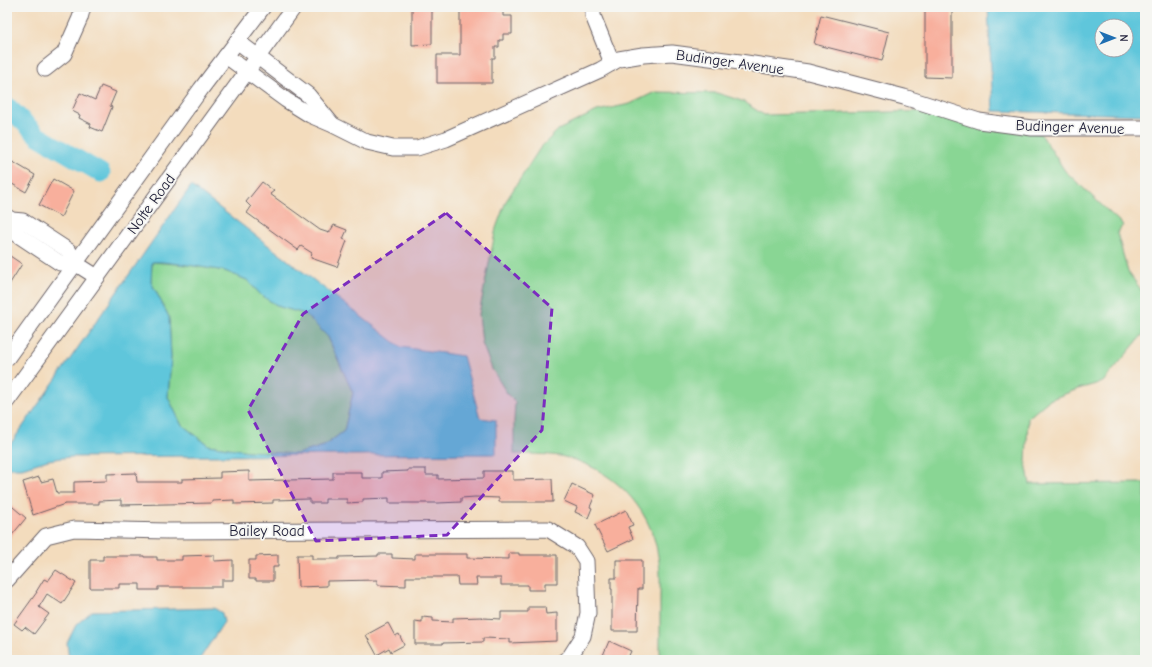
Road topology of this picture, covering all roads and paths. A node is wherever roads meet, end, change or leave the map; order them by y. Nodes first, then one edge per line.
1 (83, 7) edge
2 (263, 7) edge
3 (294, 7) edge
4 (593, 7) edge
5 (237, 41) junction
6 (226, 56) junction
7 (259, 56) junction
8 (612, 63) junction
9 (45, 69) dead end
10 (247, 72) junction
11 (331, 124) junction
12 (1145, 128) edge
13 (10, 218) edge
14 (75, 264) junction
15 (97, 277) junction
16 (7, 358) edge
17 (7, 401) edge
18 (7, 580) edge
19 (565, 660) edge

1 - 9 street
2 - 5 street, Nolte Road
3 - 7 street, Nolte Road
4 - 8 street
5 - 6 street, Nolte Road
5 - 7 street, Budinger Avenue
6 - 10 street, Budinger Avenue
6 - 14 street, Nolte Road
7 - 10 street, Nolte Road
7 - 11 street, Budinger Avenue
8 - 11 street, Budinger Avenue
8 - 12 street, Budinger Avenue
10 - 11 street, Budinger Avenue
10 - 15 street, Nolte Road
13 - 14 street
14 - 15 street
14 - 16 street, Nolte Road
15 - 17 street, Nolte Road
18 - 19 street, Bailey Road

